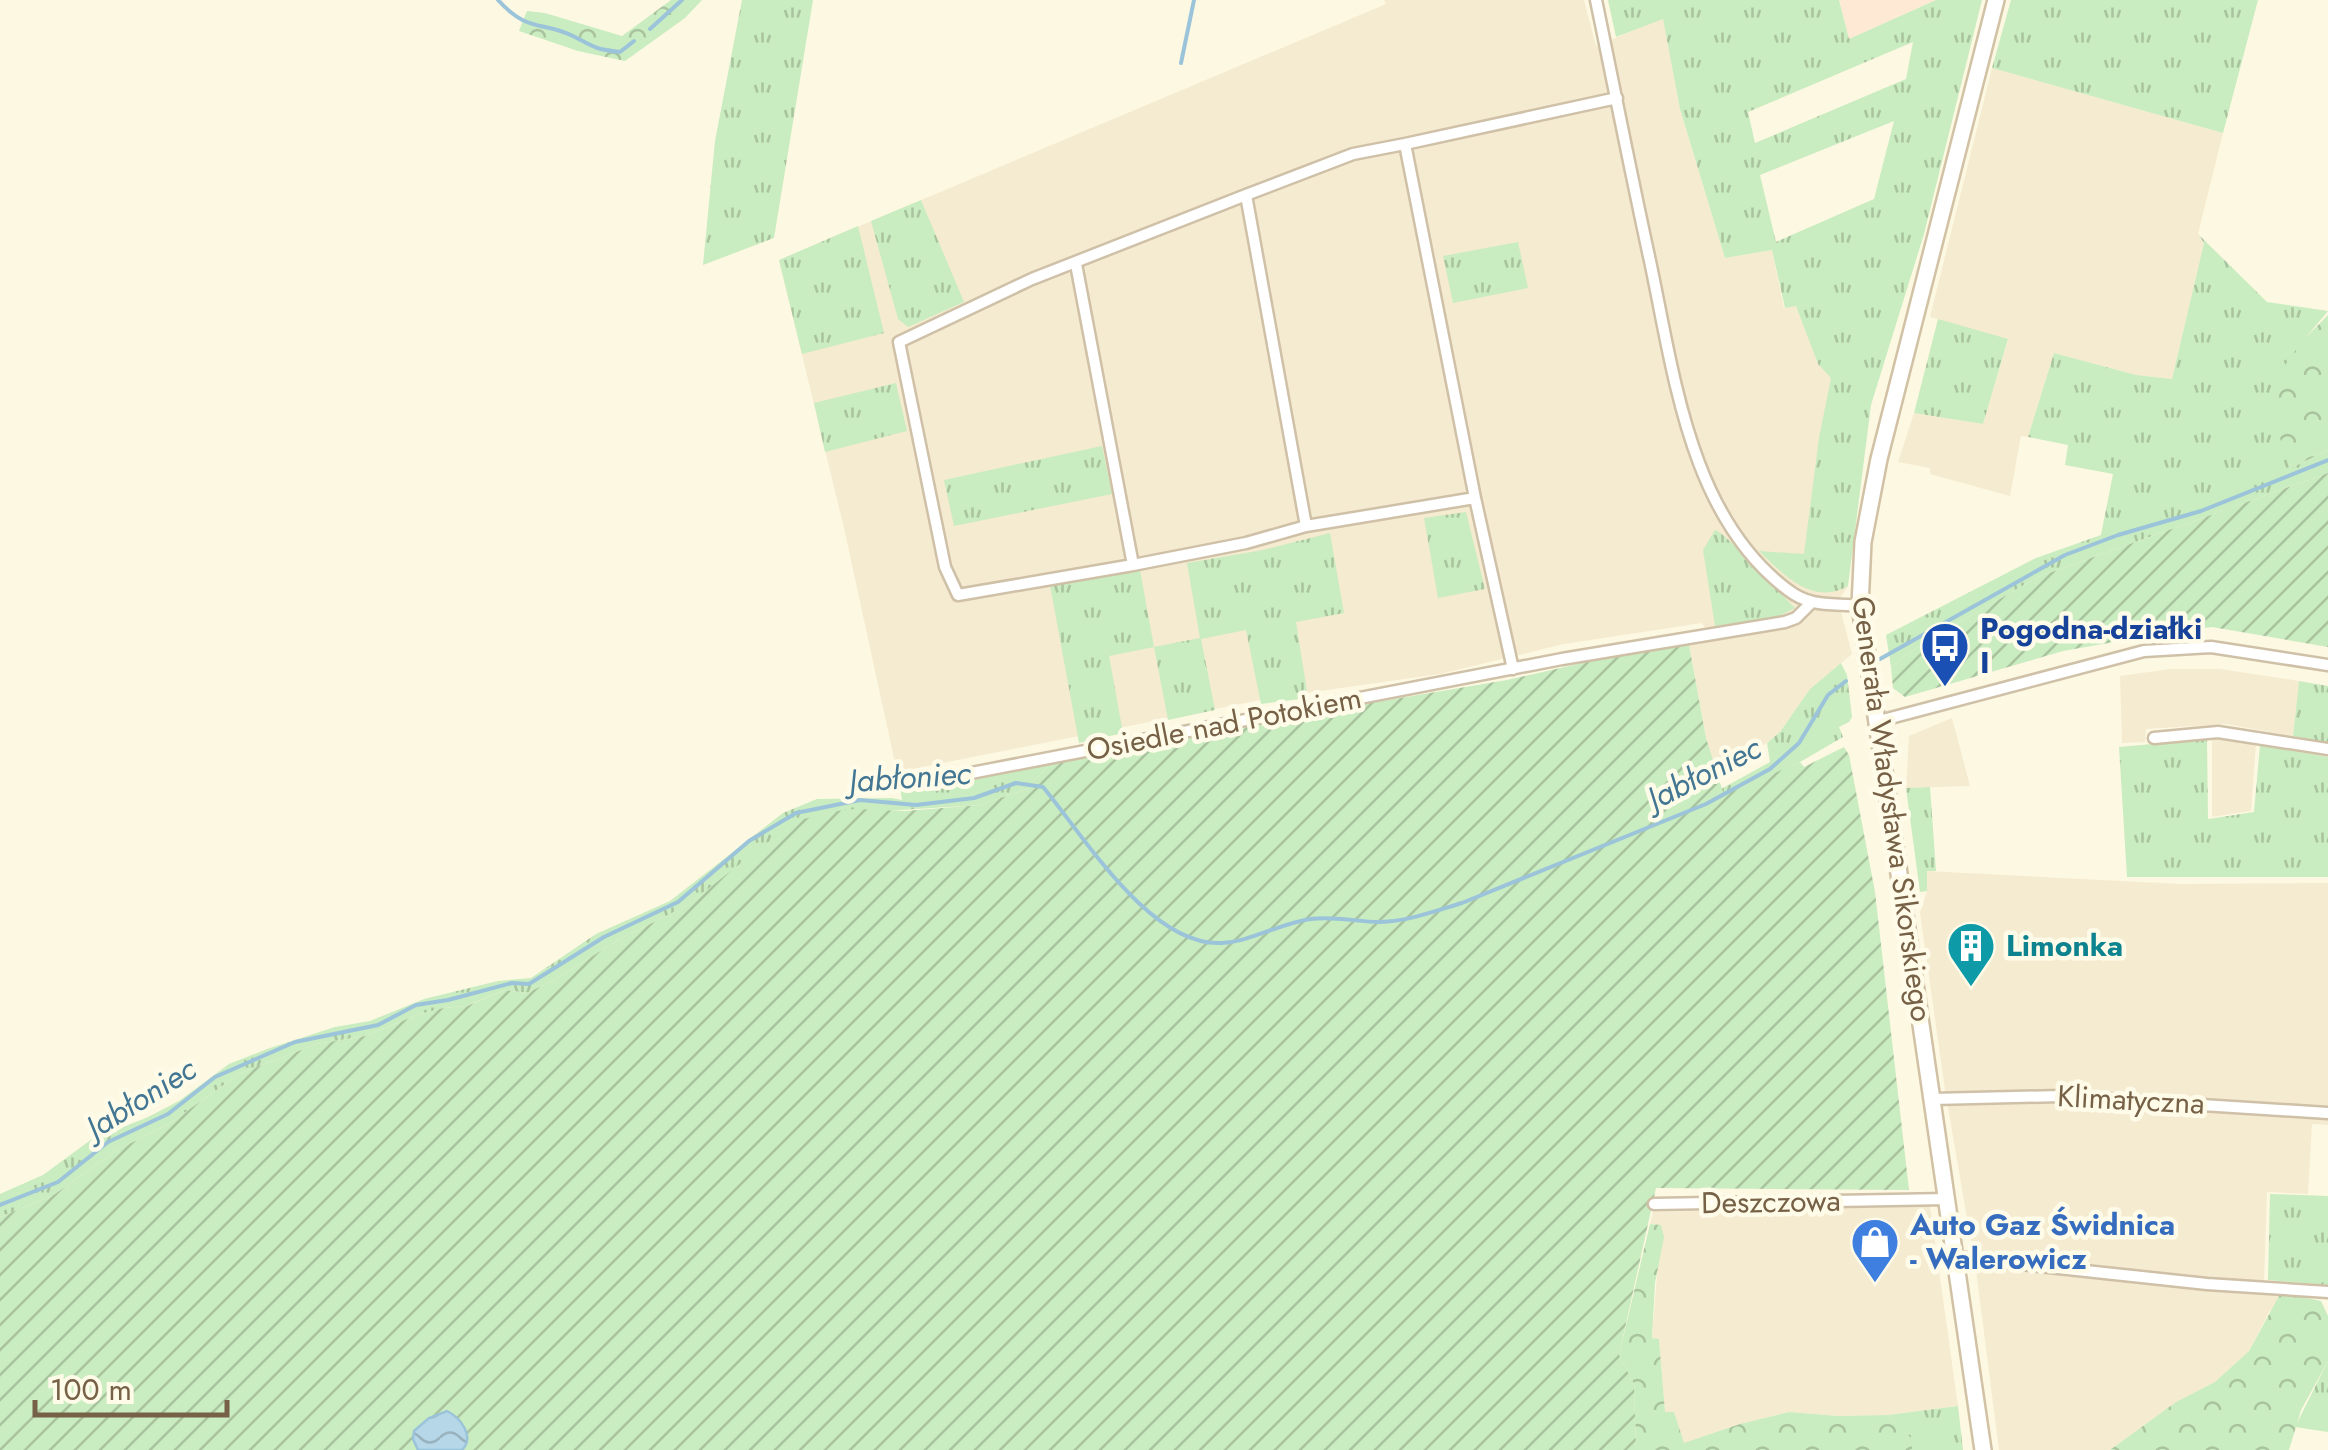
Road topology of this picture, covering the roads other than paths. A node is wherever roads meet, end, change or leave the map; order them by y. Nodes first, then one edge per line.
1 (1596, 0) edge
2 (1996, 0) edge
3 (1617, 98) junction
4 (1405, 144) junction
5 (1246, 195) junction
6 (1076, 264) junction
7 (1475, 498) junction
8 (1306, 526) junction
9 (1133, 564) junction
10 (1811, 603) junction
11 (1860, 606) junction
12 (2328, 665) edge
13 (1513, 669) junction
14 (1878, 721) junction
15 (2154, 738) dead end
16 (2328, 750) edge
17 (935, 780) dead end
18 (1933, 1098) junction
19 (2328, 1112) edge
20 (1948, 1199) junction
21 (1654, 1204) dead end
22 (1961, 1257) junction
23 (2328, 1292) edge
24 (1983, 1450) edge

1 - 3 street
2 - 11 street, Generała Władysława Sikorskiego
3 - 4 street
3 - 10 street
4 - 5 street
4 - 7 street
5 - 6 street
5 - 8 street
6 - 9 street
6 - 9 street
7 - 8 street
7 - 13 street
8 - 9 street
10 - 11 street
10 - 13 street, Osiedle nad Potokiem
11 - 14 street, Generała Władysława Sikorskiego
12 - 14 street
13 - 17 street, Osiedle nad Potokiem
14 - 18 street, Generała Władysława Sikorskiego
15 - 16 street
18 - 19 street, Klimatyczna
18 - 20 street, Generała Władysława Sikorskiego
20 - 21 street, Deszczowa
20 - 22 street, Generała Władysława Sikorskiego
22 - 23 street
22 - 24 street, Generała Władysława Sikorskiego

